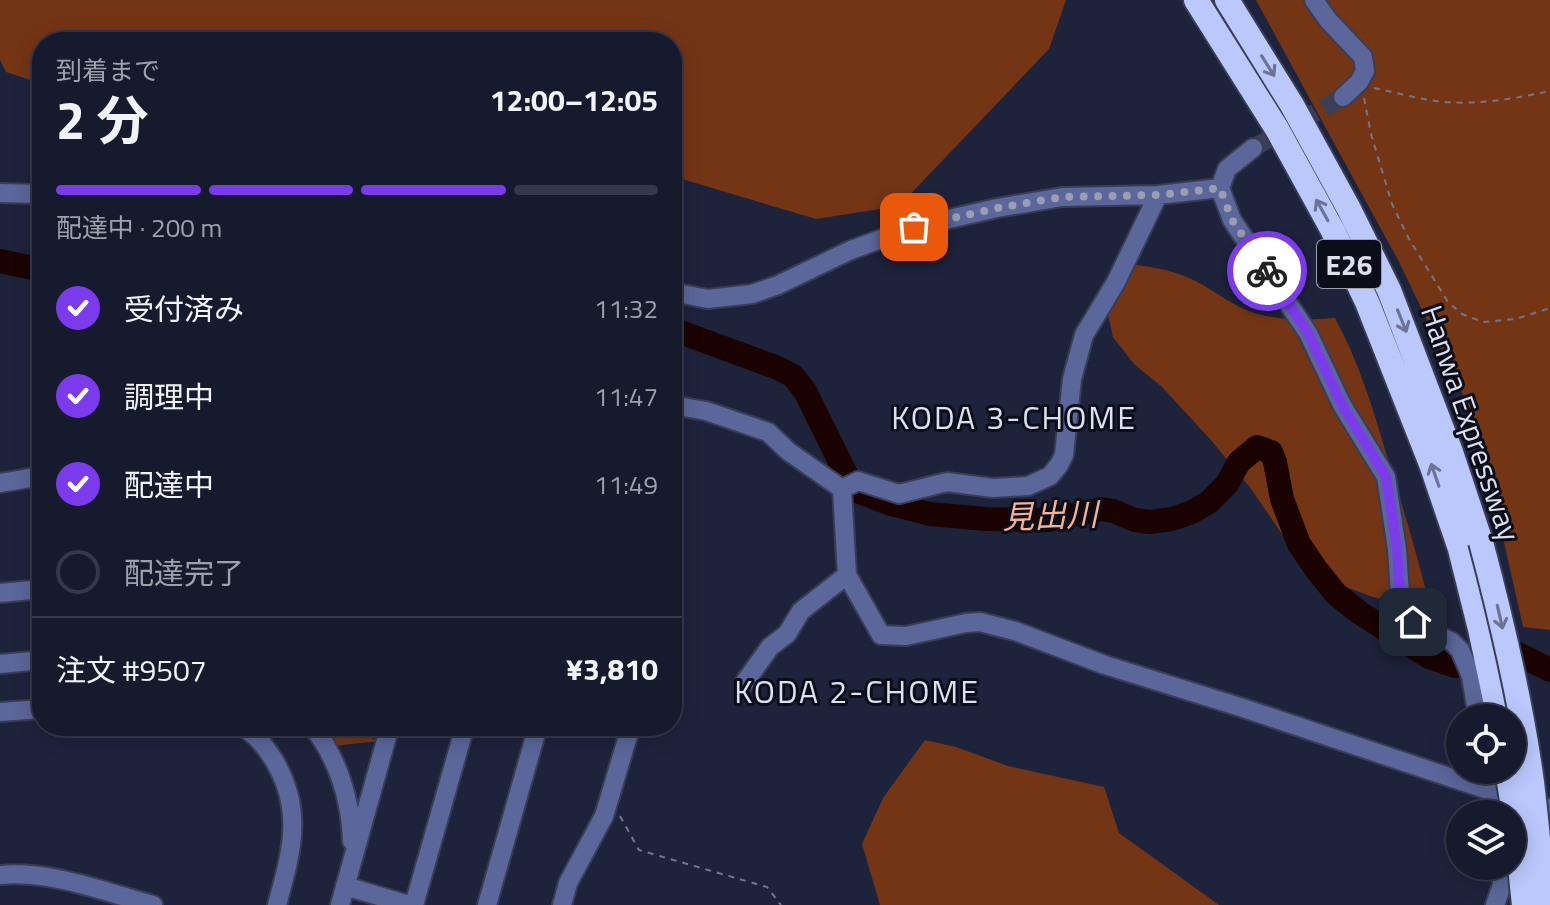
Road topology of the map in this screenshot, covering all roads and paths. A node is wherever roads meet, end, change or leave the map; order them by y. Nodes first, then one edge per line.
1 (1196, 0) edge
2 (1227, 0) edge
3 (1314, 0) edge
4 (1361, 87) junction
5 (1550, 91) edge
6 (1343, 97) tunnel mouth
7 (1253, 148) tunnel mouth
8 (1220, 188) junction
9 (0, 193) edge
10 (32, 194) edge
11 (1158, 195) junction
12 (682, 294) edge
13 (1550, 308) edge
14 (682, 407) edge
15 (32, 478) edge
16 (0, 483) edge
17 (850, 485) junction
18 (1470, 545) junction
19 (847, 575) junction
20 (32, 590) edge
21 (0, 593) edge
22 (32, 661) edge
23 (0, 664) edge
24 (745, 682) dead end
25 (1476, 704) edge
26 (1496, 704) edge
27 (32, 710) edge
28 (0, 712) edge
29 (252, 736) edge
30 (318, 736) edge
31 (387, 736) edge
32 (462, 736) edge
33 (535, 736) edge
34 (628, 736) edge
35 (1490, 784) edge
36 (1509, 784) edge
37 (1491, 791) junction
38 (610, 797) junction
39 (1493, 800) edge
40 (1550, 809) edge
41 (352, 860) junction
42 (0, 875) edge
43 (1502, 880) edge
44 (345, 886) junction
45 (153, 905) edge
46 (277, 905) edge
47 (340, 905) edge
48 (411, 905) edge
49 (487, 905) edge
50 (562, 905) edge
51 (781, 905) edge
52 (1495, 905) edge
53 (1524, 905) edge
54 (1545, 905) edge

18 -> 1 highway, Hanwa Expressway / E26
2 -> 18 highway, Hanwa Expressway / E26
3 - 4 street
4 - 5 path
4 - 6 street
4 - 13 path
7 - 8 street
8 - 11 street
8 - 25 street
9 - 10 street
11 - 12 street
11 - 17 street
14 - 17 street
15 - 16 street
17 - 19 street
18 - 26 highway, Hanwa Expressway / E26
18 -> 54 highway, Hanwa Expressway / E26, bridge
19 - 24 street
19 - 37 street
20 - 21 street
22 - 23 street
27 - 28 street
29 - 46 street
30 - 41 street
31 - 41 street
32 - 48 street
33 - 49 street
34 - 38 street
35 - 37 street
36 - 53 highway, bridge
37 - 39 street
37 - 40 street
38 - 50 street
38 - 51 path
41 - 44 street
42 - 45 street
43 - 52 street
44 - 47 street
44 - 48 street

